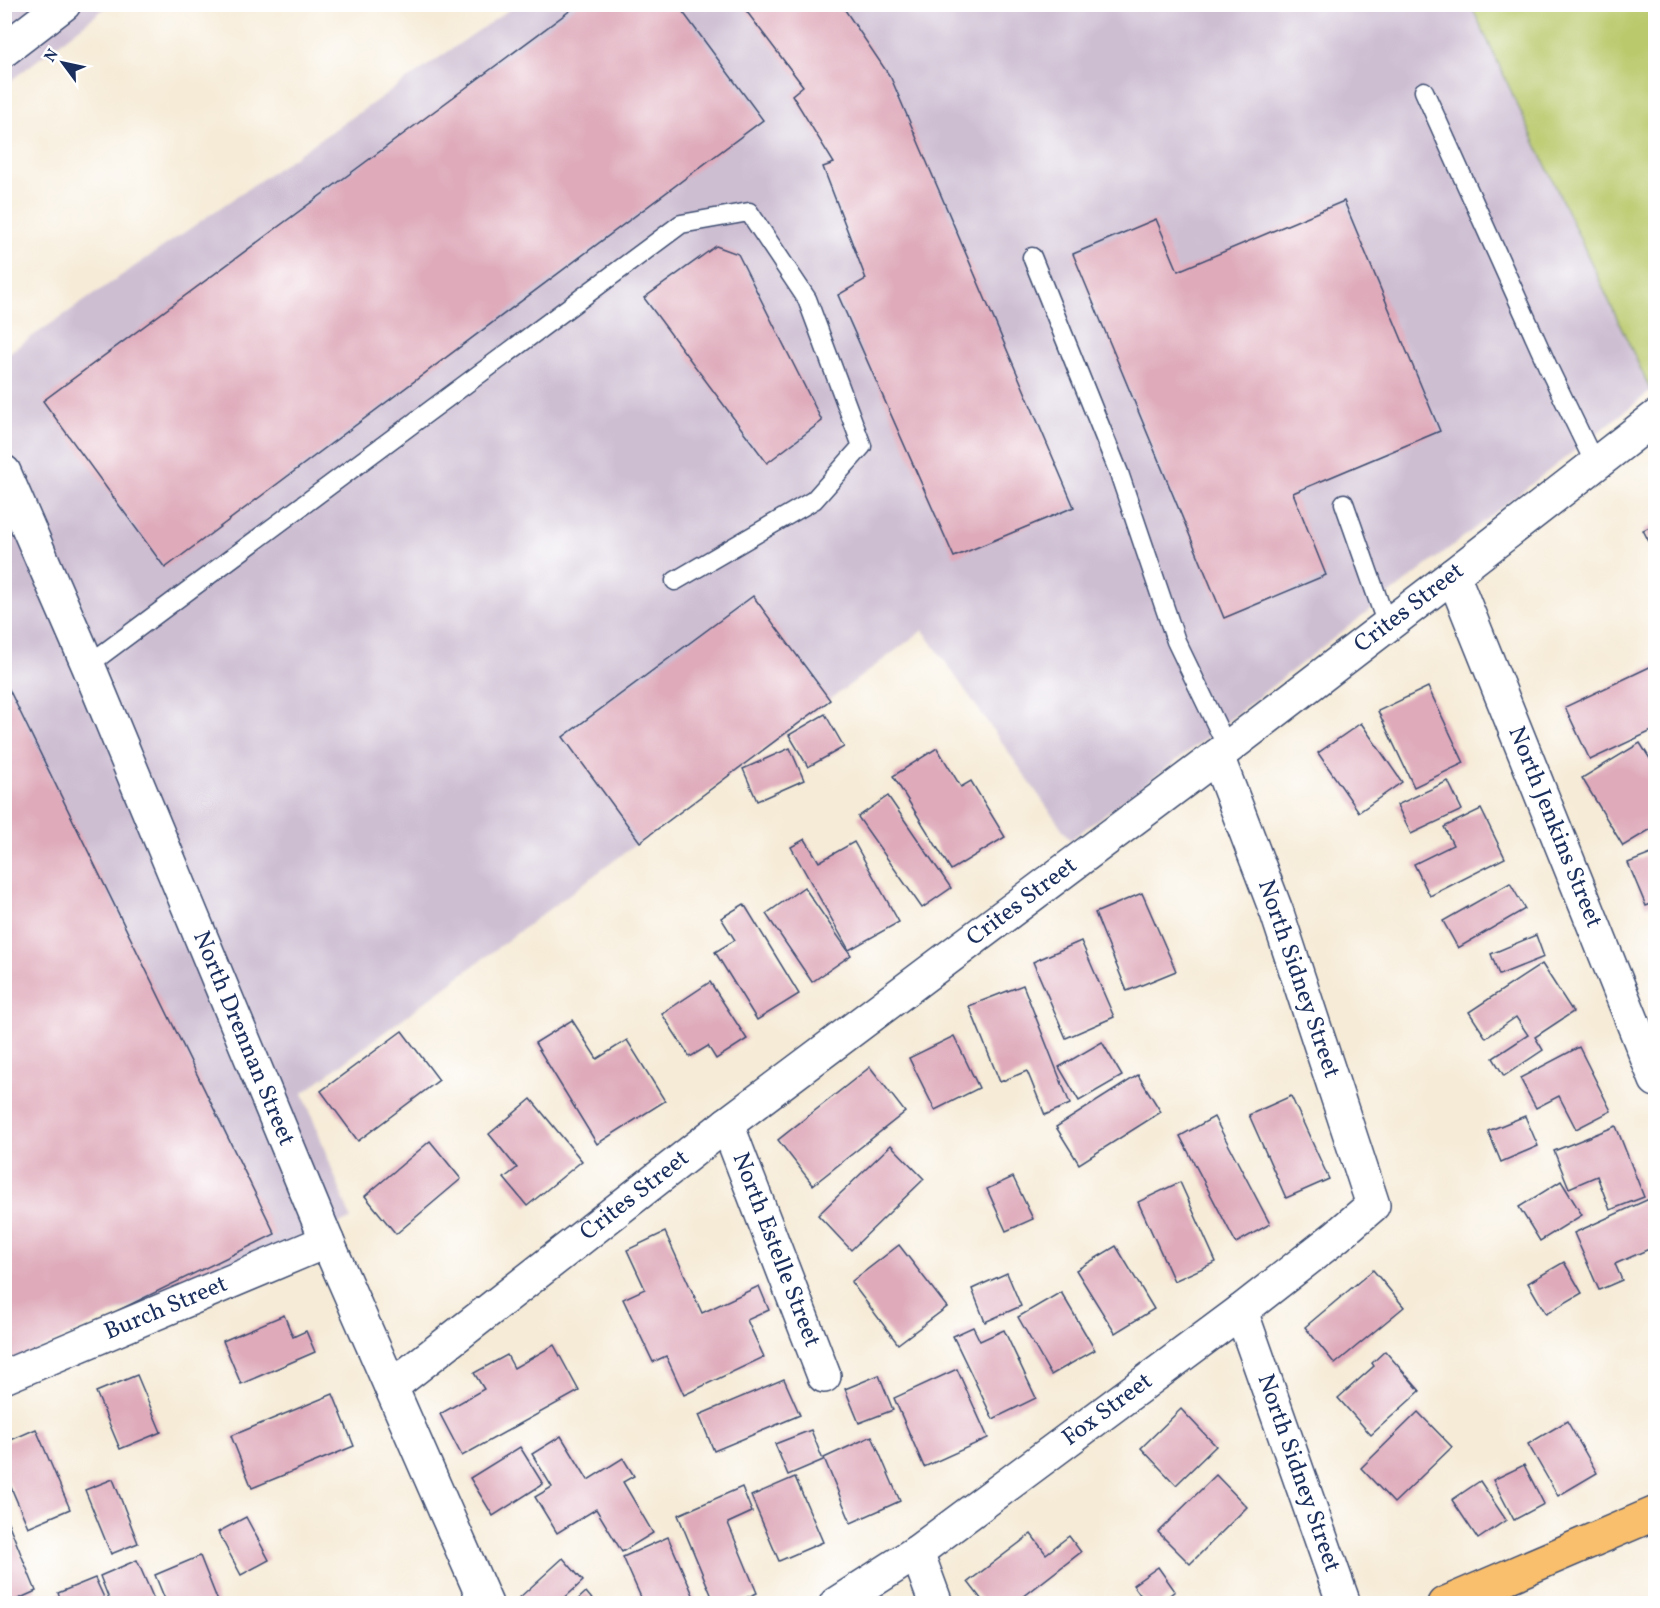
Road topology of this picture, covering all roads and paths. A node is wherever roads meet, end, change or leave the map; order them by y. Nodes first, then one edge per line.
1 (60, 6) edge
2 (4, 50) edge
3 (1424, 91) dead end
4 (1032, 257) dead end
5 (1656, 417) edge
6 (1595, 464) junction
7 (4, 472) edge
8 (1344, 503) dead end
9 (1453, 575) junction
10 (675, 580) dead end
11 (1388, 625) junction
12 (88, 664) junction
13 (1222, 751) junction
14 (1656, 1080) edge
15 (727, 1124) junction
16 (1373, 1205) joint
17 (327, 1241) junction
18 (1241, 1311) junction
19 (824, 1376) dead end
20 (4, 1377) edge
21 (391, 1387) junction
22 (1656, 1513) edge
23 (917, 1552) junction
24 (476, 1600) edge
25 (836, 1604) edge
26 (936, 1604) edge
27 (1344, 1604) edge
28 (1444, 1604) edge

1 - 2 street
3 - 6 lane
4 - 13 lane
5 - 6 street, Crites Street
6 - 9 street, Crites Street
7 - 12 street, North Drennan Street
8 - 11 lane
9 - 11 street, Crites Street
9 - 14 street, North Jenkins Street
10 - 12 lane
11 - 13 street, Crites Street
12 - 17 street, North Drennan Street
13 - 15 street, Crites Street
13 - 16 street, North Sidney Street
15 - 19 street, North Estelle Street
15 - 21 street, Crites Street
16 - 18 street, Fox Street
17 - 20 street, Burch Street
17 - 21 street, North Drennan Street
18 - 23 street, Fox Street
18 - 27 street, North Sidney Street
21 - 24 street, North Drennan Street
22 - 28 main road
23 - 25 street, Fox Street
23 - 26 street

